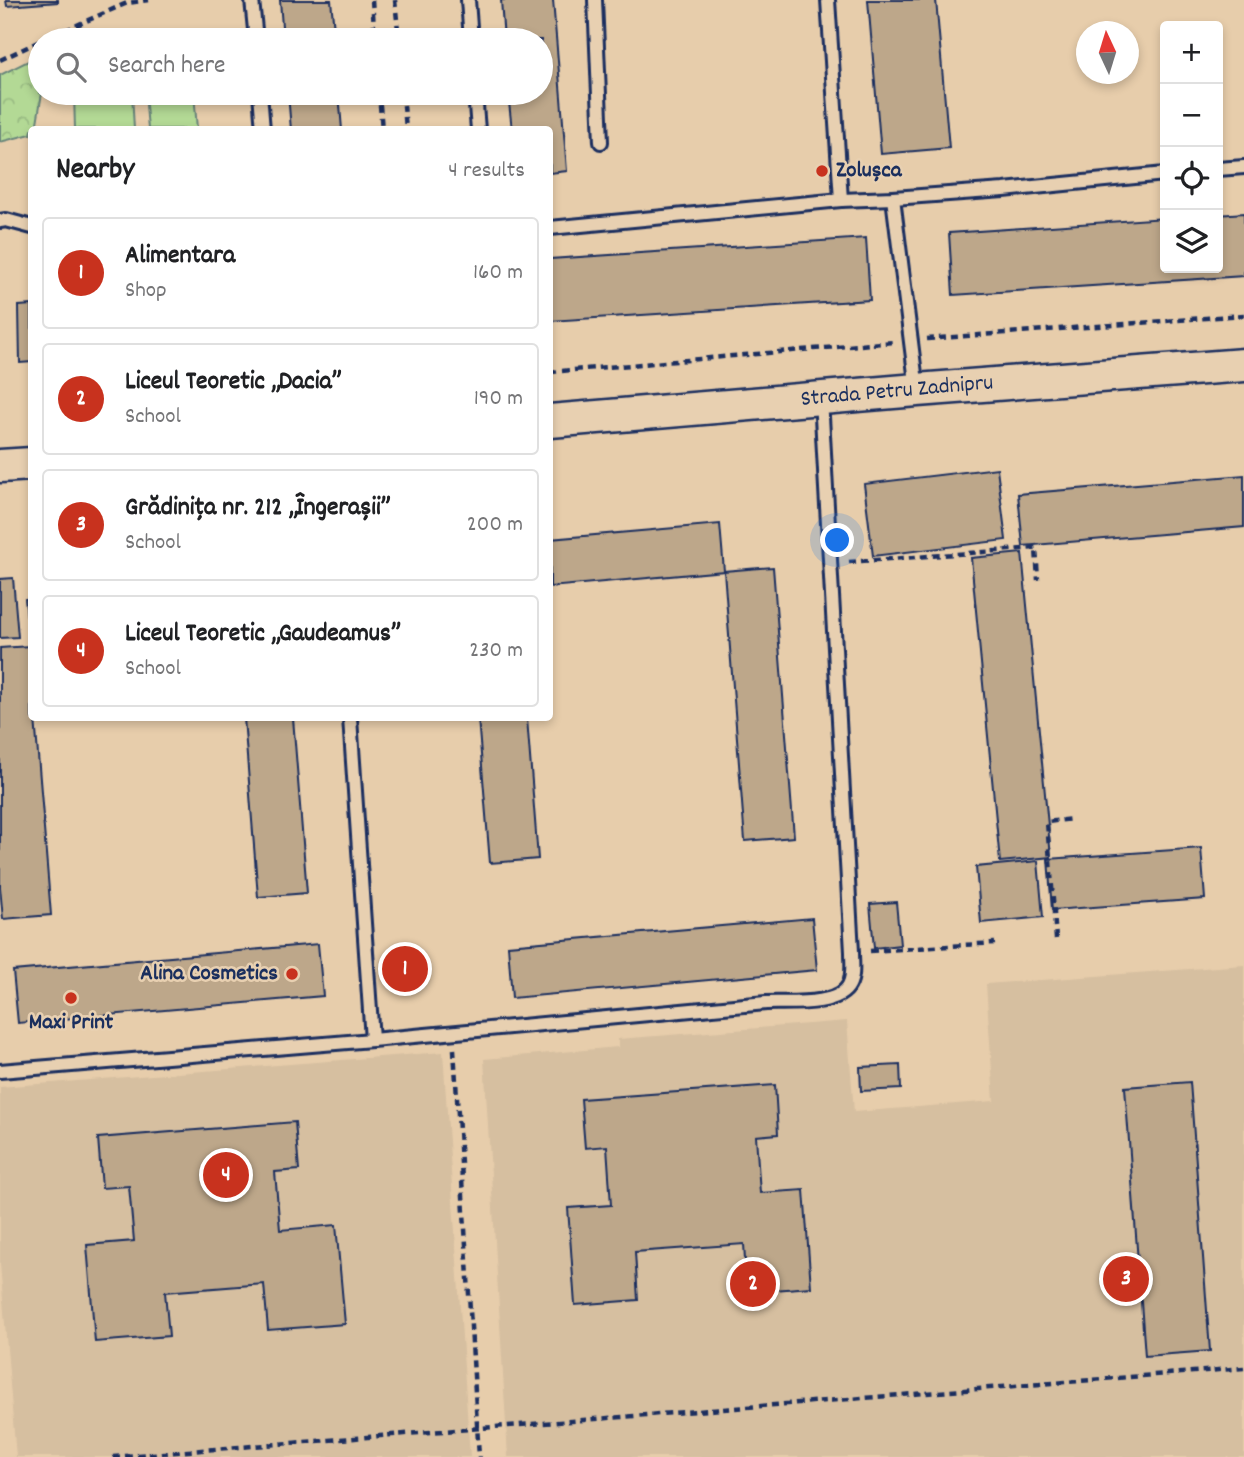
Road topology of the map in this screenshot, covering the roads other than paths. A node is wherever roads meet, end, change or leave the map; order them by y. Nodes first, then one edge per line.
1 (253, 0) edge
2 (468, 0) edge
3 (595, 0) edge
4 (828, 0) edge
5 (255, 28) edge
6 (470, 28) edge
7 (261, 105) edge
8 (476, 105) edge
9 (263, 126) edge
10 (478, 126) edge
11 (601, 142) dead end
12 (1244, 167) edge
13 (1223, 169) edge
14 (1160, 174) edge
15 (893, 198) junction
16 (841, 200) junction
17 (0, 221) edge
18 (28, 226) edge
19 (553, 228) edge
20 (1244, 365) edge
21 (917, 390) junction
22 (821, 398) junction
23 (553, 421) edge
24 (28, 464) edge
25 (0, 466) edge
26 (350, 721) edge
27 (372, 1040) junction
28 (0, 1071) edge

1 - 5 lane
2 - 6 lane
3 - 11 lane
4 - 16 lane
7 - 9 lane
8 - 10 lane
12 - 13 lane
14 - 15 lane
15 - 16 lane
15 - 21 lane
16 - 19 lane
17 - 18 lane
20 - 21 street, Strada Petru Zadnipru
21 - 22 street, Strada Petru Zadnipru
22 - 23 street, Strada Petru Zadnipru
22 - 27 lane
24 - 25 street
26 - 27 lane
27 - 28 lane

